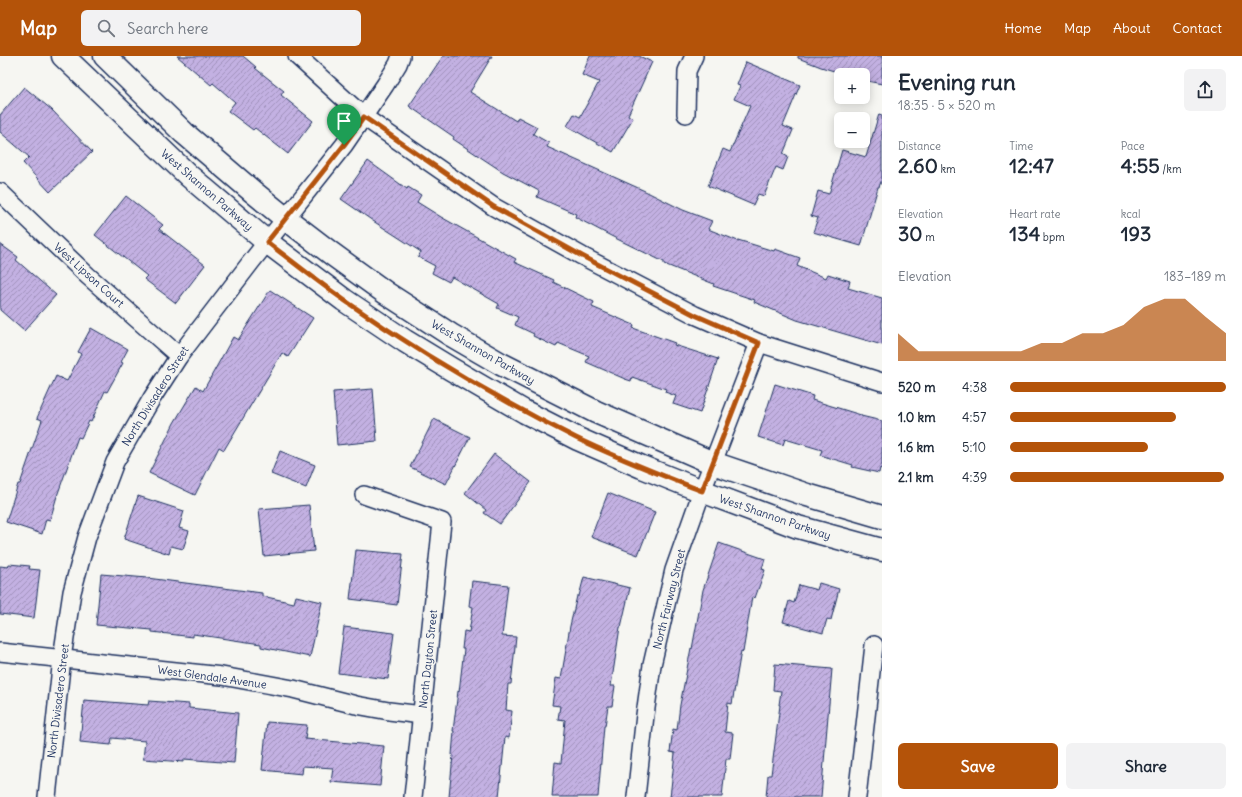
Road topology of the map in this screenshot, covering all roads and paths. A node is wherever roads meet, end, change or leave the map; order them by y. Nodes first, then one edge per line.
1 (63, 56) edge
2 (105, 56) edge
3 (297, 56) edge
4 (401, 56) edge
5 (694, 56) edge
6 (686, 114) dead end
7 (364, 117) junction
8 (0, 192) edge
9 (285, 218) junction
10 (267, 242) junction
11 (759, 343) junction
12 (179, 356) junction
13 (882, 382) edge
14 (713, 463) junction
15 (702, 491) junction
16 (364, 495) dead end
17 (882, 517) edge
18 (882, 550) edge
19 (874, 646) dead end
20 (0, 652) edge
21 (62, 658) junction
22 (422, 715) junction
23 (47, 797) edge
24 (413, 797) edge
25 (636, 797) edge
26 (857, 797) edge

1 - 10 street, West Shannon Parkway
2 - 9 street, West Shannon Parkway
3 - 7 street
4 - 7 street, North Divisadero Street
5 - 6 street
7 - 9 street, North Divisadero Street
7 - 11 street
8 - 12 street, West Lipson Court
9 - 10 street, North Divisadero Street
9 - 14 street, West Shannon Parkway
10 - 12 street, North Divisadero Street
10 - 15 street, West Shannon Parkway
11 - 13 street
11 - 14 street, North Fairway Street
12 - 21 street, North Divisadero Street
14 - 15 street, North Fairway Street
14 - 17 street, West Shannon Parkway
15 - 18 street, West Shannon Parkway
15 - 25 street, North Fairway Street
16 - 22 street, North Dayton Street
19 - 26 street
20 - 21 street, West Glendale Avenue
21 - 22 street, West Glendale Avenue
21 - 23 street, North Divisadero Street
22 - 24 street, North Dayton Street

